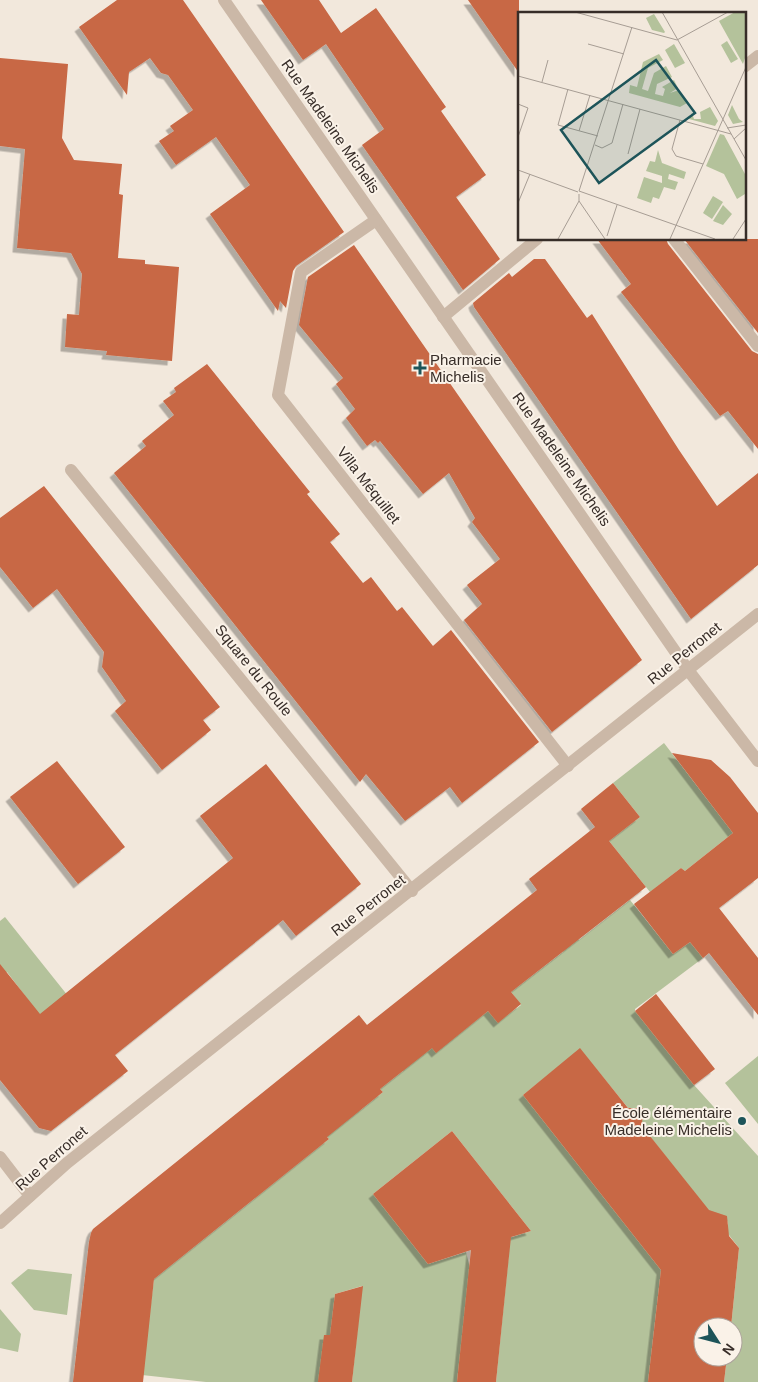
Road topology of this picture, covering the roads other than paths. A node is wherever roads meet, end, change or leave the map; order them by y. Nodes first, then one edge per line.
1 (224, 0) edge
2 (758, 56) edge
3 (746, 66) edge
4 (376, 220) junction
5 (536, 240) edge
6 (675, 240) edge
7 (443, 317) junction
8 (758, 346) edge
9 (72, 470) dead end
10 (758, 614) edge
11 (688, 670) junction
12 (758, 761) edge
13 (568, 766) junction
14 (412, 891) junction
15 (0, 1157) edge
16 (30, 1196) junction
17 (0, 1223) edge

1 - 4 street, Rue Madeleine Michelis
2 - 3 street
4 - 7 street, Rue Madeleine Michelis
4 - 13 street, Villa Méquillet
5 - 7 street
6 - 8 street
7 - 11 street, Rue Madeleine Michelis
9 - 14 street, Square du Roule
10 - 11 street, Rue Perronet
11 - 12 street, Rue Madeleine Michelis
11 - 13 street, Rue Perronet
13 - 14 street, Rue Perronet
14 - 16 street, Rue Perronet
15 - 16 street
16 - 17 street, Rue Perronet

